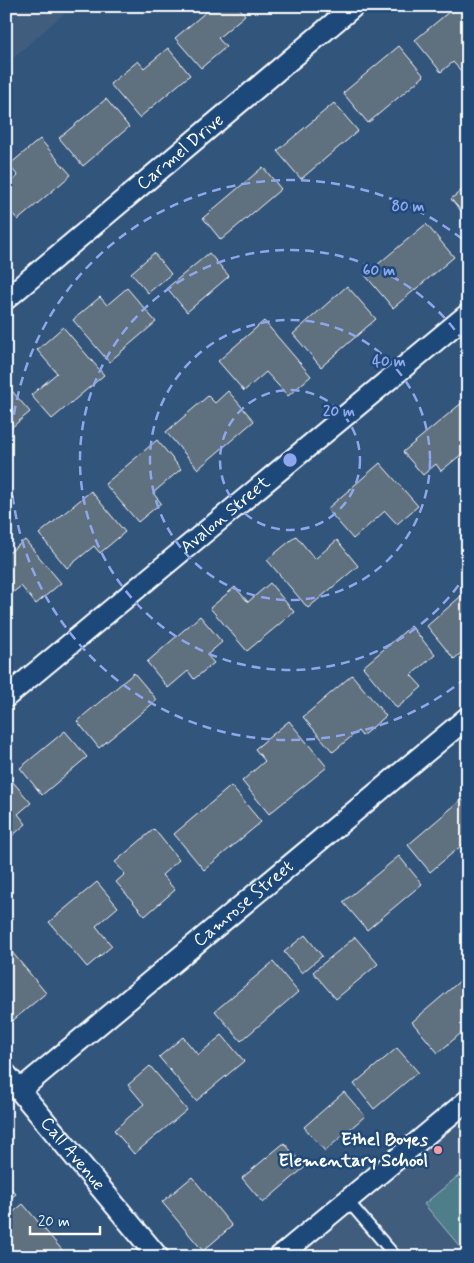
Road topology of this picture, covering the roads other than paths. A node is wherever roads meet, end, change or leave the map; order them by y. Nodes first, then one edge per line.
1 (354, 6) edge
2 (6, 299) edge
3 (468, 314) edge
4 (6, 697) edge
5 (468, 717) edge
6 (6, 1074) edge
7 (20, 1090) junction
8 (468, 1100) edge
9 (347, 1200) junction
10 (158, 1257) edge
11 (279, 1257) edge
12 (396, 1257) edge

1 - 2 street, Carmel Drive
3 - 4 street, Avalon Street
5 - 7 street, Camrose Street
6 - 7 street, Call Avenue
7 - 10 street, Call Avenue
8 - 9 street
9 - 11 street
9 - 12 lane

